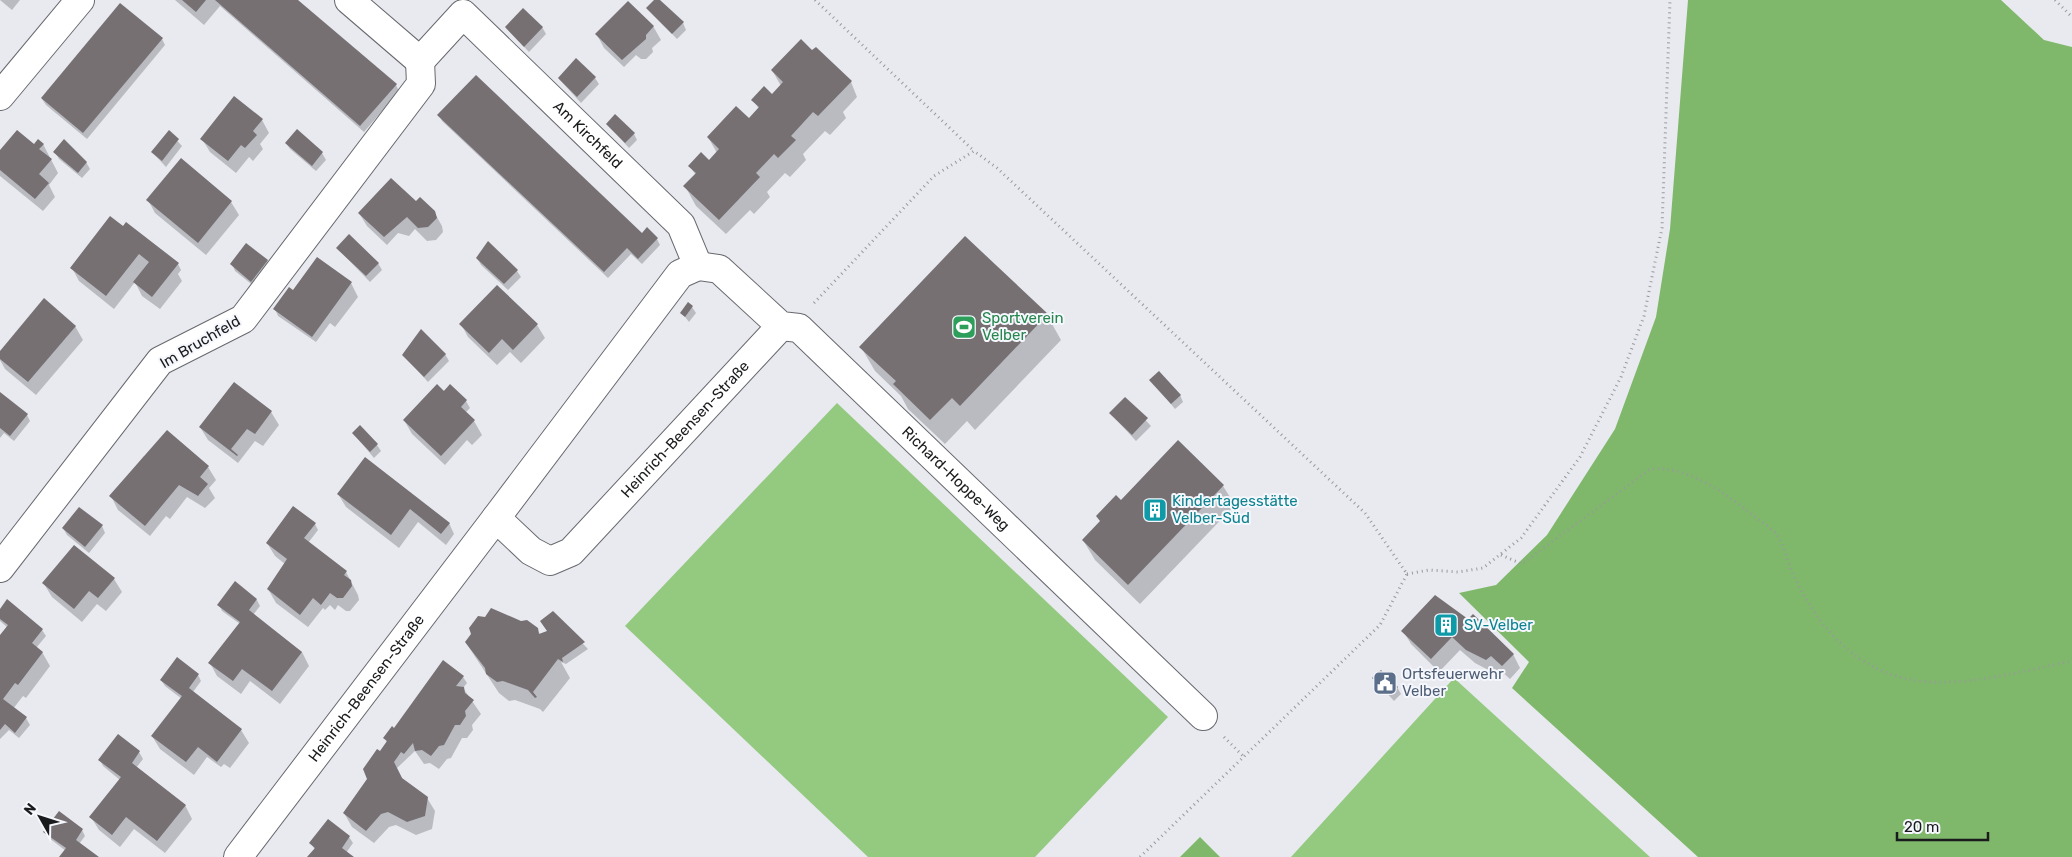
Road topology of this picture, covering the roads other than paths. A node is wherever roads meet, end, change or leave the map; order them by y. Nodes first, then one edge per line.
1 (80, 0) edge
2 (349, 0) edge
3 (458, 7) edge
4 (420, 61) junction
5 (0, 96) edge
6 (698, 266) junction
7 (781, 326) junction
8 (496, 518) junction
9 (0, 568) edge
10 (1203, 716) dead end
11 (238, 857) edge

1 - 5 street
2 - 4 street
3 - 4 street, Am Kirchfeld
3 - 6 street, Am Kirchfeld
4 - 9 street, Im Bruchfeld
6 - 7 street, Richard-Hoppe-Weg
6 - 8 street, Heinrich-Beensen-Straße
7 - 8 street, Heinrich-Beensen-Straße
7 - 10 street, Richard-Hoppe-Weg
8 - 11 street, Heinrich-Beensen-Straße

